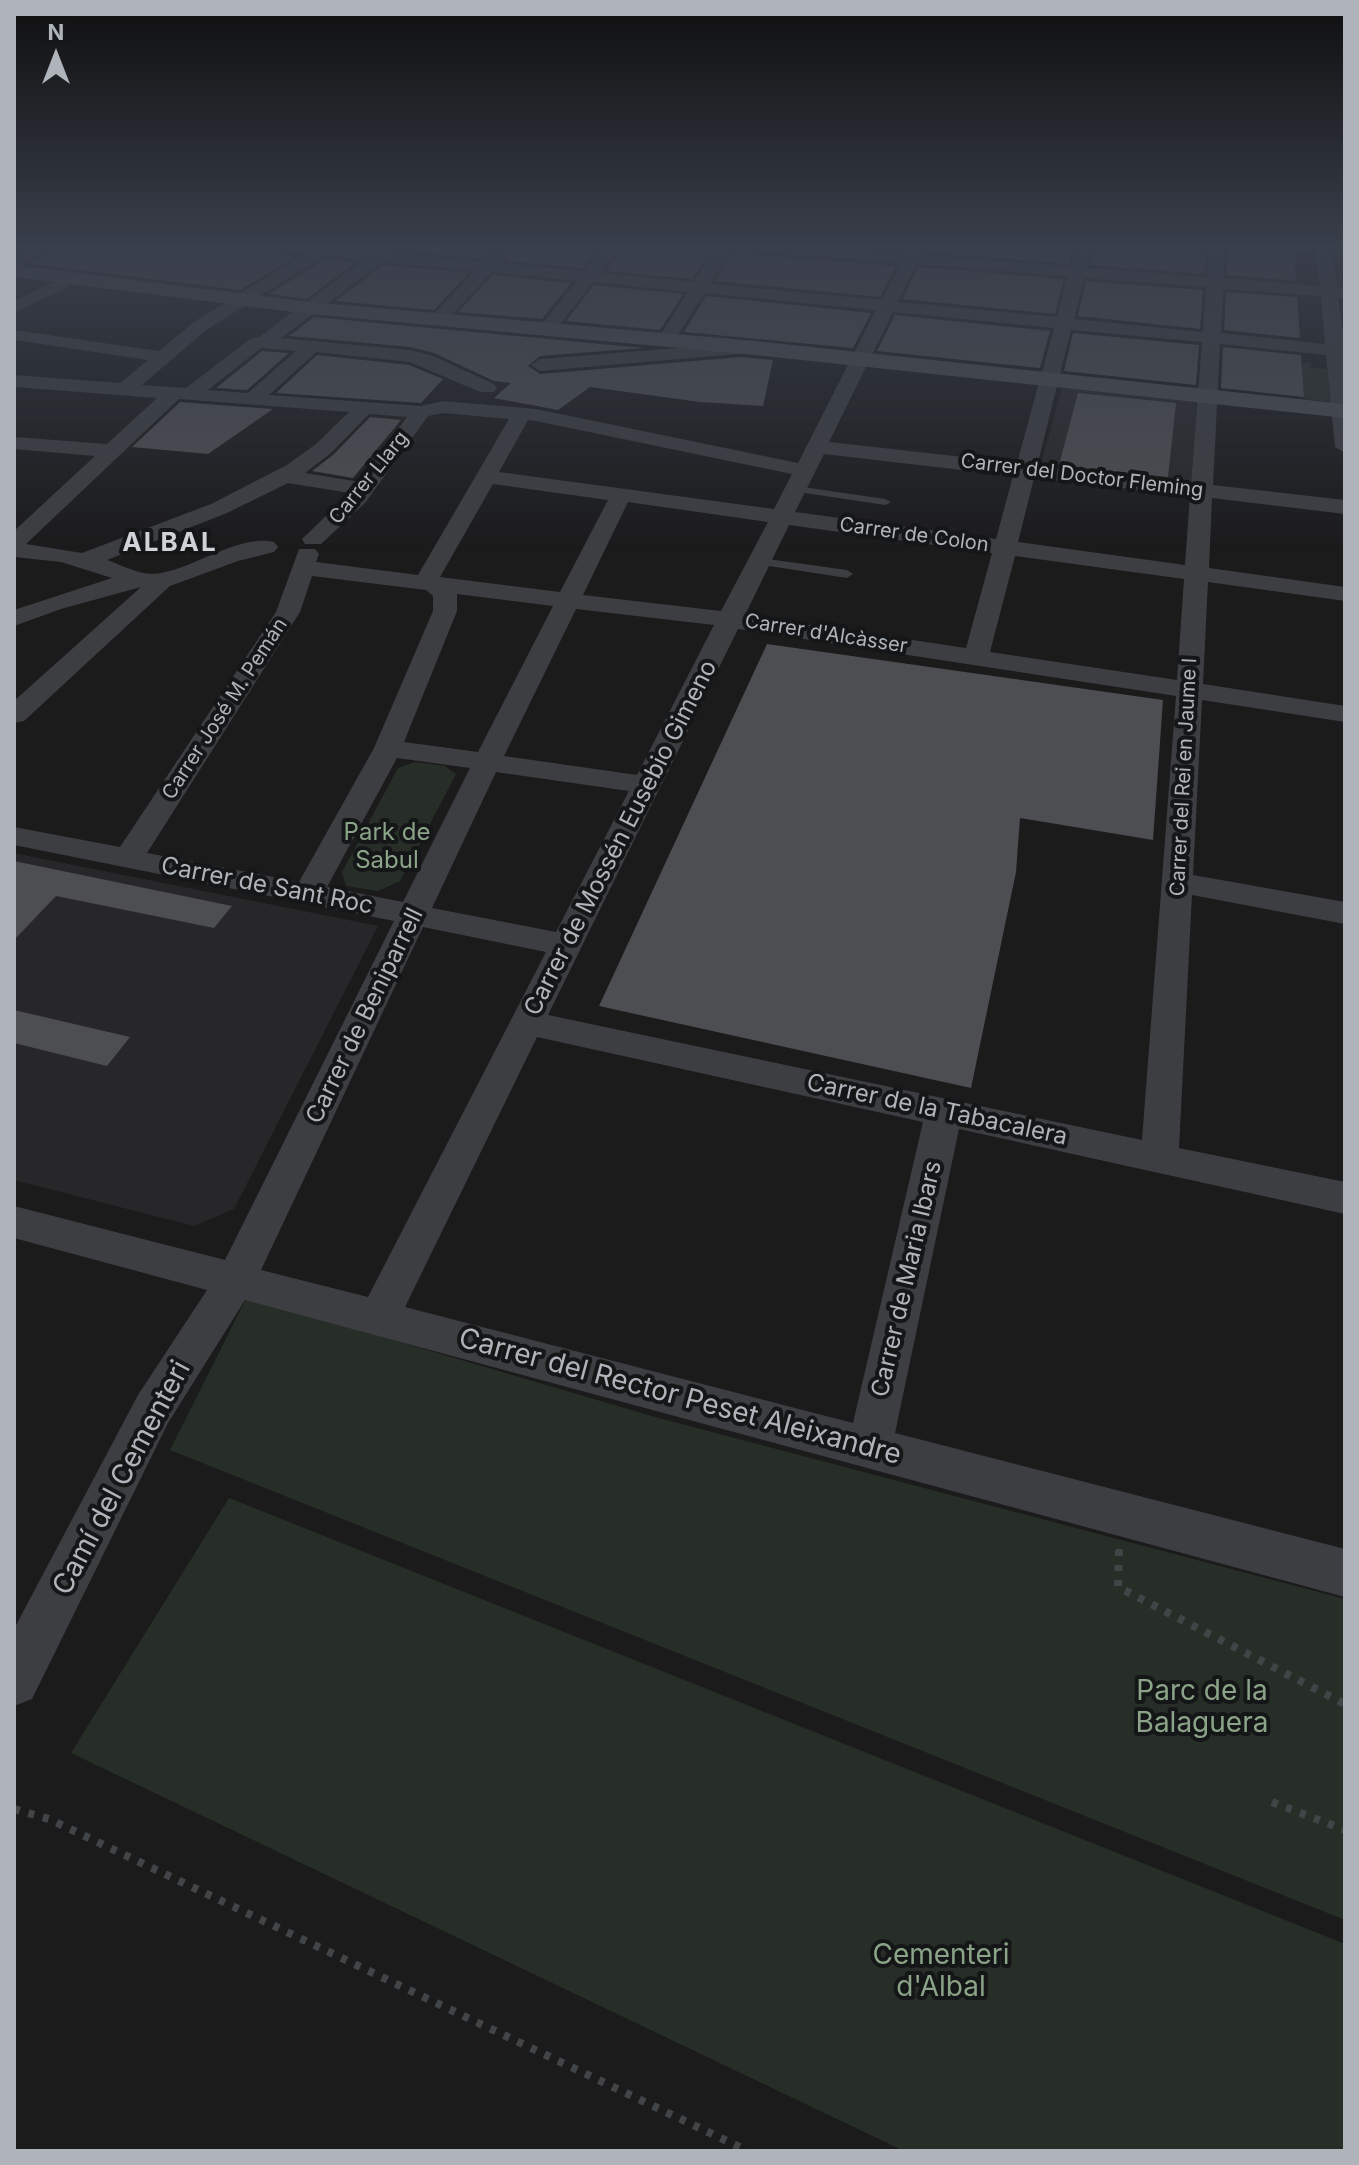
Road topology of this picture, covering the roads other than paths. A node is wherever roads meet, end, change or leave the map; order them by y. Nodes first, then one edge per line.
1 (102, 348) edge
2 (173, 348) edge
3 (249, 348) edge
4 (314, 348) edge
5 (326, 348) edge
6 (564, 348) edge
7 (755, 348) joint
8 (868, 348) edge
9 (1057, 348) edge
10 (1211, 348) edge
11 (1311, 348) edge
12 (1340, 351) edge
13 (162, 357) junction
14 (863, 359) junction
15 (540, 365) junction
16 (1050, 379) junction
17 (24, 381) edge
18 (125, 389) junction
19 (183, 394) junction
20 (1209, 396) junction
21 (14, 397) edge
22 (482, 397) junction
23 (253, 399) junction
24 (364, 408) junction
25 (1343, 410) edge
26 (421, 412) junction
27 (522, 414) junction
28 (14, 443) edge
29 (1345, 447) edge
30 (113, 451) junction
31 (1027, 468) junction
32 (807, 469) junction
33 (284, 476) junction
34 (484, 476) junction
35 (364, 489) junction
36 (1200, 489) junction
37 (621, 495) junction
38 (885, 502) dead end
39 (1345, 507) edge
40 (783, 517) junction
41 (14, 543) edge
42 (1004, 548) junction
43 (14, 550) edge
44 (308, 554) junction
45 (85, 560) junction
46 (760, 562) junction
47 (847, 574) dead end
48 (1197, 574) junction
49 (135, 579) junction
50 (162, 581) junction
51 (435, 585) junction
52 (1345, 594) edge
53 (568, 601) junction
54 (14, 619) edge
55 (731, 620) junction
56 (976, 658) junction
57 (1188, 690) junction
58 (1345, 714) edge
59 (14, 715) edge
60 (388, 748) junction
61 (487, 762) junction
62 (648, 785) junction
63 (14, 836) edge
64 (128, 859) junction
65 (1179, 883) junction
66 (308, 894) junction
67 (1345, 913) edge
68 (414, 915) junction
69 (567, 945) junction
70 (528, 1023) junction
71 (944, 1112) junction
72 (1160, 1158) junction
73 (1345, 1198) edge
74 (14, 1222) edge
75 (236, 1279) junction
76 (379, 1318) junction
77 (870, 1447) junction
78 (1345, 1573) edge
79 (15, 1678) edge

1 - 13 street
2 - 13 street
3 - 19 street
4 - 23 street
5 - 22 street
6 - 15 street
7 - 14 street
7 - 15 street
8 - 14 street, Carrer de Mossén Eusebio Gimeno
9 - 16 street
10 - 20 street, Carrer del Rei en Jaume I
11 - 12 street
12 - 25 street
13 - 18 street
14 - 16 street
14 - 32 street, Carrer de Mossén Eusebio Gimeno
15 - 22 street
16 - 20 street
16 - 31 street
17 - 18 street
17 - 21 street
18 - 19 street
19 - 23 street
19 - 30 street
20 - 25 street
20 - 36 street, Carrer del Rei en Jaume I
22 - 26 street
22 - 27 street, Carrer del Doctor Fleming
23 - 24 street
24 - 26 street
24 - 33 street
25 - 29 street
26 - 35 street, Carrer Llarg
27 - 32 street, Carrer del Doctor Fleming
27 - 34 street
28 - 30 street
30 - 41 street
31 - 32 street, Carrer del Doctor Fleming
31 - 36 street, Carrer del Doctor Fleming
31 - 42 street
32 - 38 lane
32 - 40 street, Carrer de Mossén Eusebio Gimeno
33 - 35 street
33 - 45 street
34 - 37 street, Carrer de Colon
34 - 51 street
35 - 44 street, Carrer Llarg
36 - 39 street, Carrer del Doctor Fleming
36 - 48 street, Carrer del Rei en Jaume I
37 - 40 street, Carrer de Colon
37 - 53 street, Carrer de Beniparrell
40 - 42 street, Carrer de Colon
40 - 46 street, Carrer de Mossén Eusebio Gimeno
42 - 48 street, Carrer de Colon
42 - 56 street
43 - 45 street
44 - 50 street, Carrer d'Alcàsser
44 - 51 street, Carrer d'Alcàsser
44 - 64 street, Carrer José M. Pemán
45 - 49 street
46 - 47 lane
46 - 55 street, Carrer de Mossén Eusebio Gimeno
48 - 52 street, Carrer de Colon
48 - 57 street, Carrer del Rei en Jaume I
49 - 50 street
49 - 54 street
50 - 59 street
51 - 53 street, Carrer d'Alcàsser
51 - 60 street
53 - 55 street, Carrer d'Alcàsser
53 - 61 street, Carrer de Beniparrell
55 - 56 street, Carrer d'Alcàsser
55 - 62 street, Carrer de Mossén Eusebio Gimeno
56 - 57 street, Carrer d'Alcàsser
57 - 58 street, Carrer d'Alcàsser
57 - 65 street, Carrer del Rei en Jaume I
60 - 61 street
60 - 66 street
61 - 62 street
61 - 68 street, Carrer de Beniparrell
62 - 69 street, Carrer de Mossén Eusebio Gimeno
63 - 64 street, Carrer de Sant Roc
64 - 66 street, Carrer de Sant Roc
65 - 67 street
65 - 72 street, Carrer del Rei en Jaume I
66 - 68 street, Carrer de Sant Roc
68 - 69 street, Carrer de Sant Roc
68 - 75 street, Carrer de Beniparrell
69 - 70 street, Carrer de Mossén Eusebio Gimeno
70 - 71 street, Carrer de la Tabacalera
70 - 76 street, Carrer de Mossén Eusebio Gimeno
71 - 72 street, Carrer de la Tabacalera
71 - 77 street, Carrer de Maria Ibars
72 - 73 street, Carrer de la Tabacalera
74 - 75 street, Carrer del Rector Peset Aleixandre
75 - 76 street, Carrer del Rector Peset Aleixandre
75 - 79 street, Camí del Cementeri
76 - 77 street, Carrer del Rector Peset Aleixandre
77 - 78 street, Carrer del Rector Peset Aleixandre

